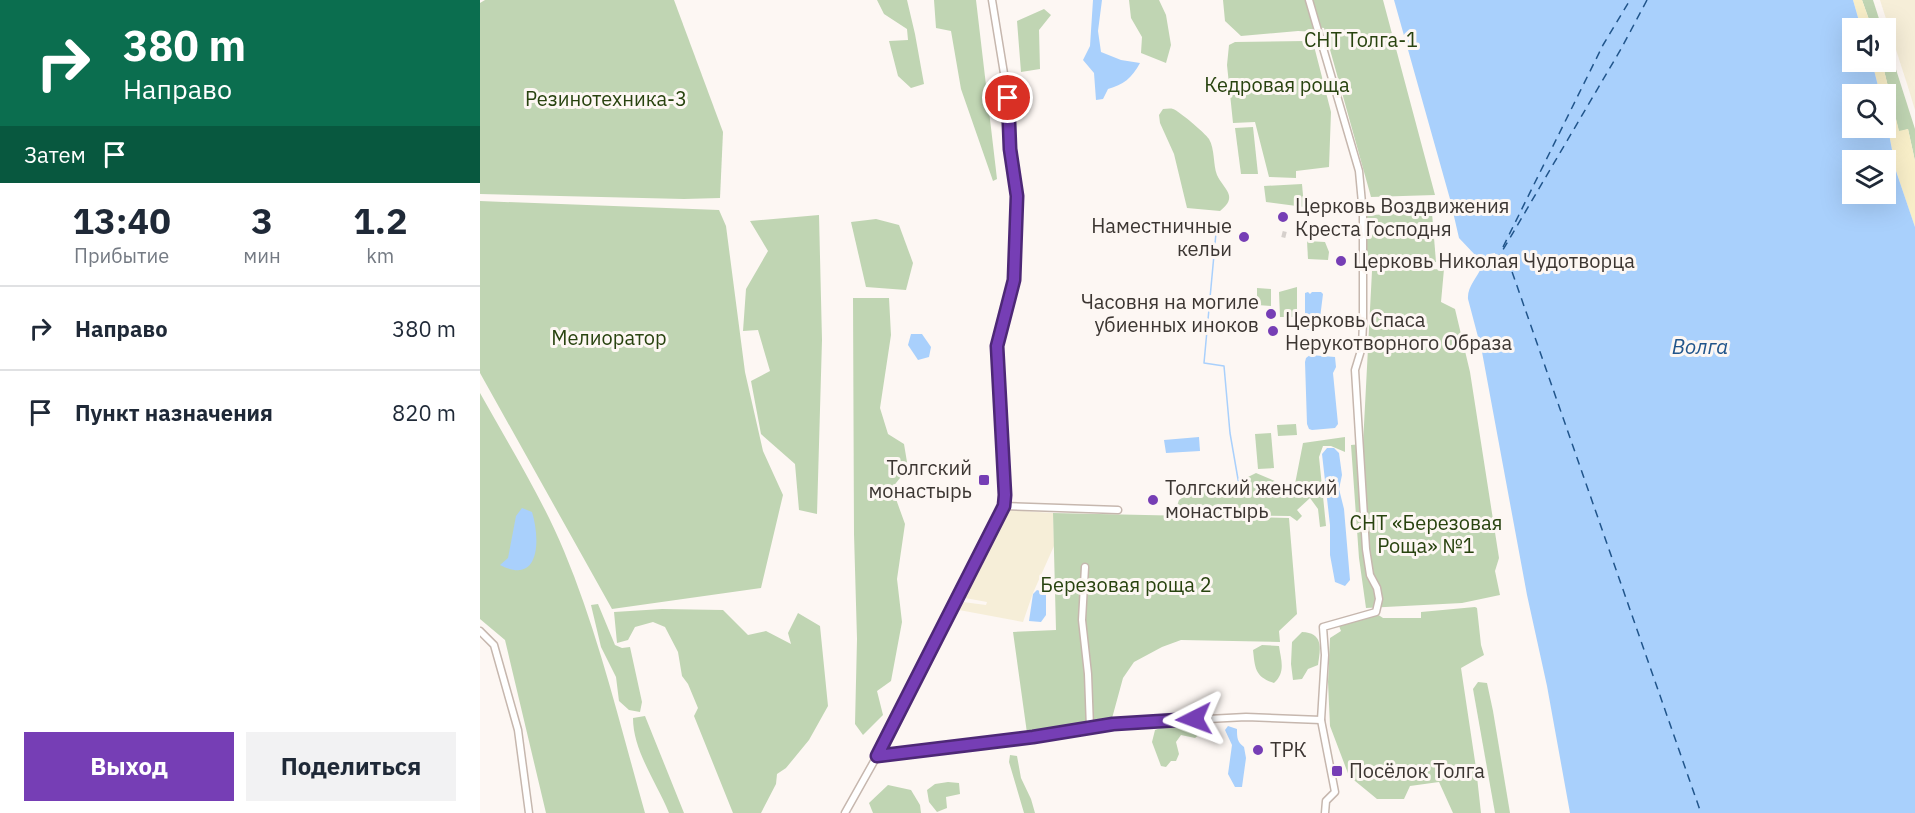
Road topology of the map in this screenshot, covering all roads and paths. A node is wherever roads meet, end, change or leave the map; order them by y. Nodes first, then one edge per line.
1 (992, 0) edge
2 (1309, 0) edge
3 (1004, 506) junction
4 (1118, 510) dead end
5 (1085, 567) dead end
6 (480, 631) edge
7 (1321, 720) junction
8 (1090, 728) junction
9 (877, 756) junction
10 (529, 813) edge
11 (845, 813) edge
12 (1325, 813) edge

1 - 3 street
2 - 7 street
3 - 4 street
3 - 9 street
5 - 8 street
6 - 10 street
7 - 8 street
7 - 12 street
8 - 9 street
9 - 11 street

